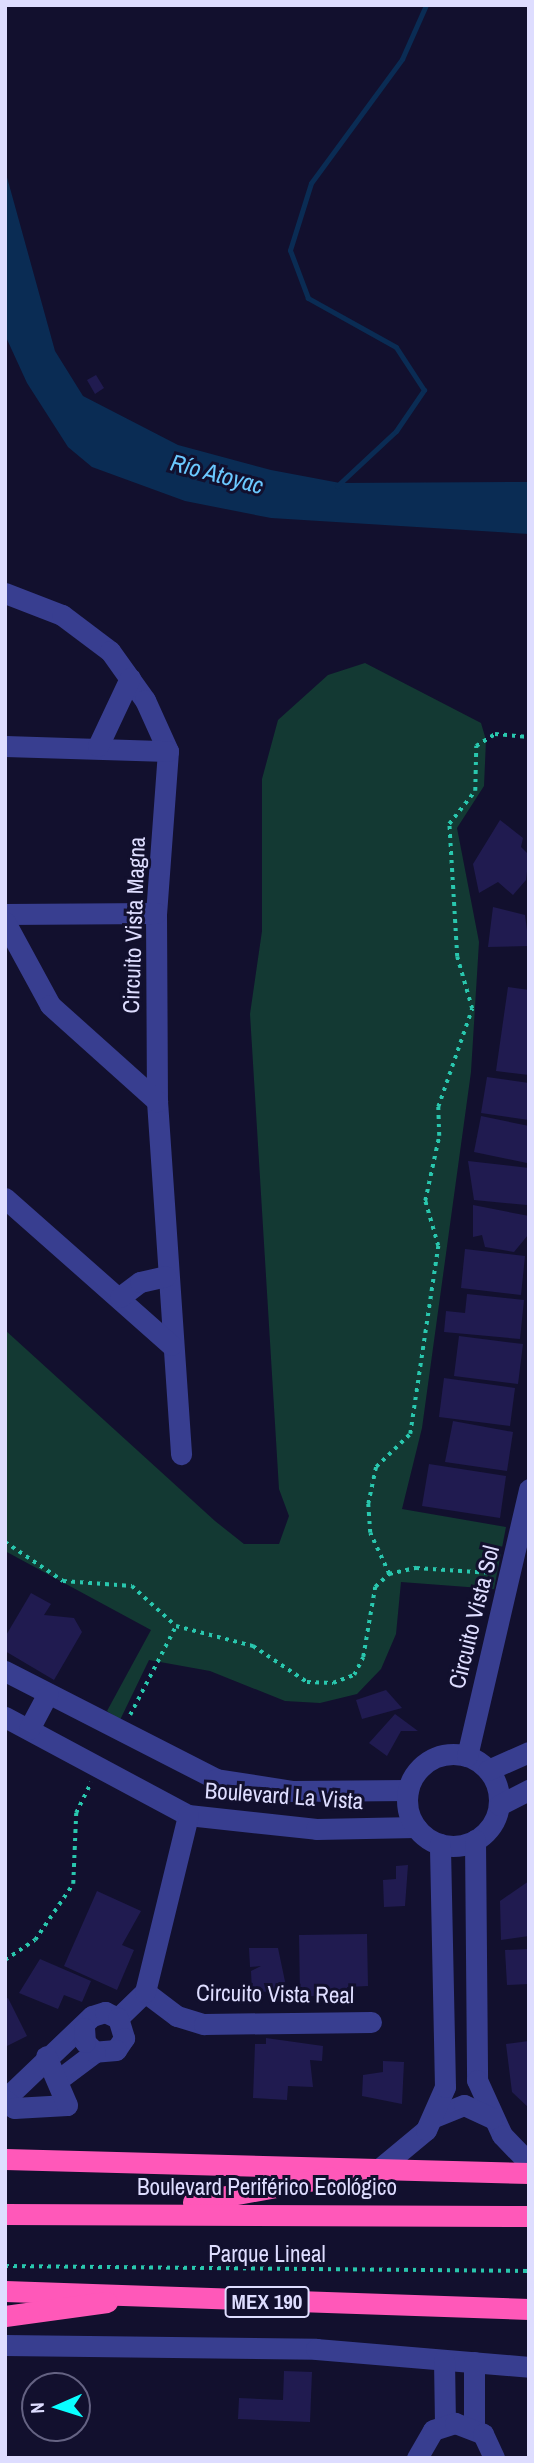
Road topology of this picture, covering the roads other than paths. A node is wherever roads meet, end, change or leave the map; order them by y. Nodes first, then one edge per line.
1 (5, 593) edge
2 (130, 678) junction
3 (5, 746) edge
4 (98, 747) junction
5 (168, 751) junction
6 (156, 912) junction
7 (5, 914) edge
8 (5, 922) edge
9 (157, 1101) junction
10 (5, 1198) edge
11 (165, 1276) junction
12 (120, 1297) junction
13 (171, 1345) junction
14 (181, 1454) dead end
15 (529, 1489) edge
16 (5, 1671) edge
17 (48, 1694) junction
18 (5, 1717) edge
19 (29, 1729) junction
20 (529, 1752) edge
21 (467, 1756) junction
22 (488, 1770) junction
23 (408, 1790) junction
24 (529, 1790) edge
25 (499, 1805) junction
26 (188, 1815) junction
27 (416, 1827) junction
28 (475, 1840) junction
29 (440, 1844) junction
30 (145, 1992) junction
31 (118, 2018) junction
32 (372, 2022) dead end
33 (84, 2028) junction
34 (95, 2052) junction
35 (47, 2056) junction
36 (58, 2080) junction
37 (5, 2100) edge
38 (434, 2117) junction
39 (492, 2119) junction
40 (5, 2159) edge
41 (529, 2163) edge
42 (379, 2169) junction
43 (349, 2172) junction
44 (529, 2173) edge
45 (5, 2203) edge
46 (95, 2212) junction
47 (144, 2212) junction
48 (5, 2214) edge
49 (529, 2216) edge
50 (5, 2291) edge
51 (121, 2298) junction
52 (529, 2309) edge
53 (5, 2316) edge
54 (5, 2345) edge
55 (444, 2360) junction
56 (474, 2362) junction
57 (529, 2367) edge
58 (445, 2424) junction
59 (474, 2428) junction
60 (417, 2458) edge
61 (494, 2458) edge

1 - 2 street
2 - 4 street
2 - 5 street
3 - 4 street
4 - 5 street
5 - 6 street, Circuito Vista Magna
6 - 7 street
6 - 9 street, Circuito Vista Magna
8 - 9 street
9 - 11 street, Circuito Vista Magna
10 - 12 street
11 - 12 street
11 - 13 street, Circuito Vista Magna
12 - 13 street
13 - 14 street, Circuito Vista Magna
15 - 21 street, Circuito Vista Sol
16 - 17 street, Boulevard La Vista
17 - 19 street
17 - 23 street, Boulevard La Vista
18 - 19 street, Boulevard La Vista
19 - 26 street, Boulevard La Vista
20 - 22 street
21 - 22 street
21 - 23 street
22 - 25 street
23 - 27 street
24 - 25 street
25 - 28 street
26 - 27 street, Boulevard La Vista
26 - 30 street
27 - 29 street
28 - 29 street
28 - 39 street
29 - 38 street
30 - 31 street
30 - 32 street, Circuito Vista Real
31 - 33 street
31 - 34 street
33 - 34 street
33 - 35 street
34 - 36 street
35 - 36 street
35 - 37 street
36 - 37 street
38 - 39 street
38 - 42 street
39 - 41 street
40 - 43 highway
42 - 43 highway
42 - 44 highway
43 - 47 highway
45 - 46 highway
46 - 47 highway, Boulevard Periférico Ecológico
46 - 48 highway, Boulevard Periférico Ecológico
47 - 49 highway, Boulevard Periférico Ecológico
50 - 51 highway, MEX 190
51 - 52 highway, MEX 190
51 - 53 highway
54 - 55 street
55 - 56 street
55 - 58 street
56 - 57 street
56 - 59 street
58 - 59 street
58 - 60 street
59 - 61 street

